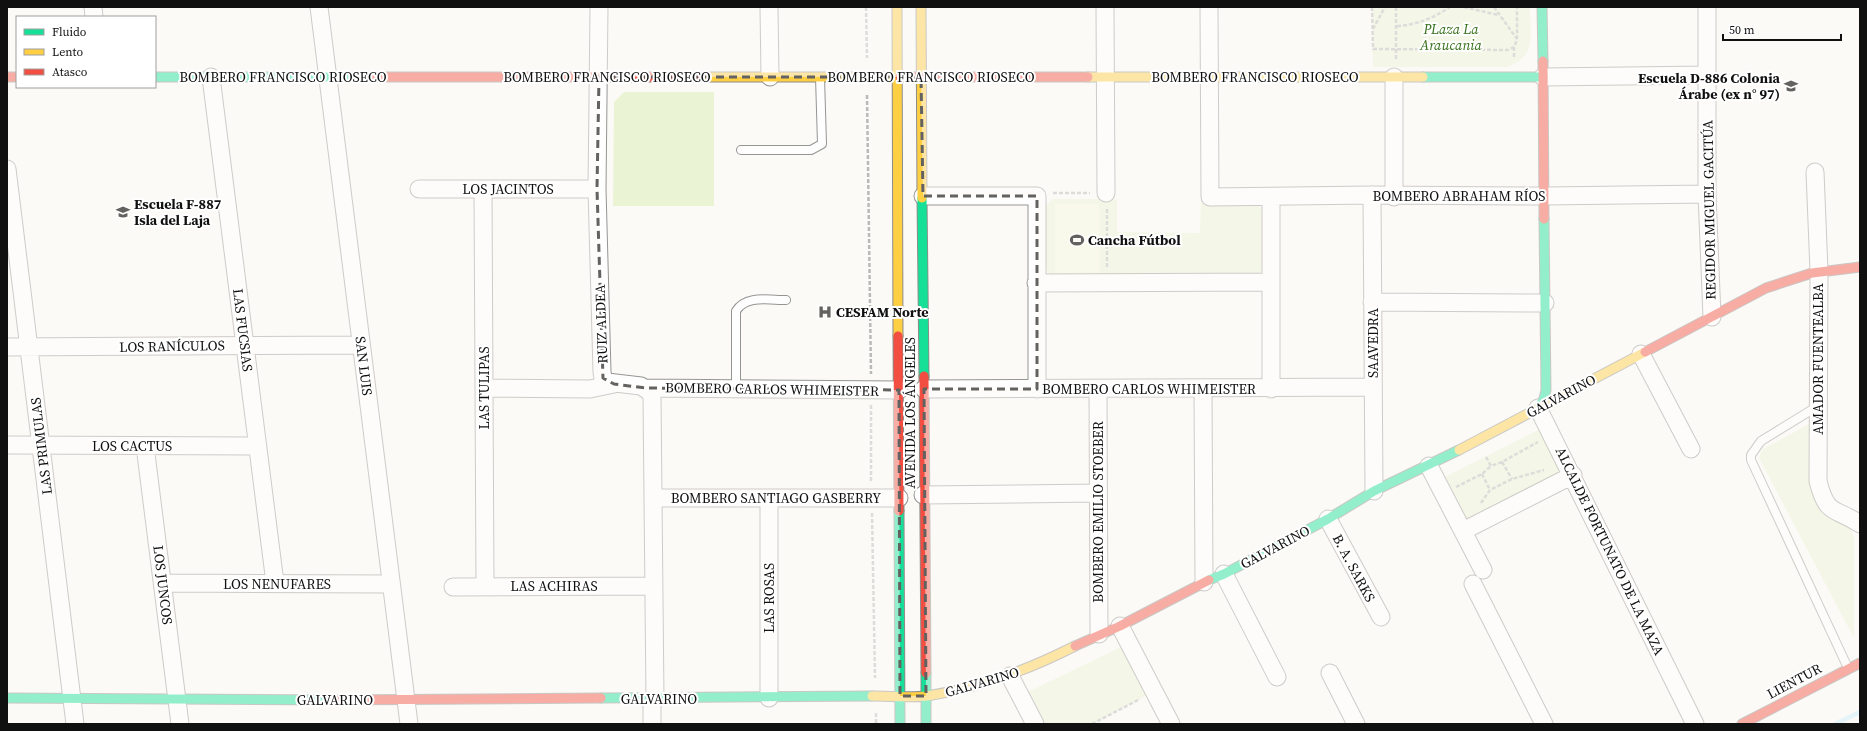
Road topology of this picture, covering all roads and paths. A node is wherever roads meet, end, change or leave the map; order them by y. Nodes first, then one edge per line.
1 (319, 7) edge
2 (599, 7) edge
3 (769, 7) edge
4 (866, 7) edge
5 (897, 7) edge
6 (921, 7) edge
7 (1105, 7) edge
8 (1209, 7) edge
9 (1372, 7) edge
10 (1385, 7) edge
11 (1396, 7) edge
12 (1450, 7) edge
13 (1464, 7) edge
14 (1494, 7) edge
15 (1517, 7) edge
16 (1542, 7) edge
17 (1707, 7) edge
18 (1498, 15) junction
19 (1396, 26) junction
20 (1372, 30) junction
21 (1517, 40) junction
22 (1396, 50) junction
23 (1707, 75) junction
24 (156, 77) edge
25 (211, 77) junction
26 (328, 77) junction
27 (599, 77) junction
28 (770, 77) junction
29 (820, 77) junction
30 (867, 77) junction
31 (897, 77) junction
32 (921, 77) junction
33 (1105, 77) junction
34 (1209, 77) junction
35 (1394, 77) junction
36 (1543, 77) junction
37 (741, 150) dead end
38 (7, 169) edge
39 (1815, 172) dead end
40 (420, 189) dead end
41 (483, 189) junction
42 (597, 189) junction
43 (1106, 193) junction
44 (1707, 194) junction
45 (1372, 195) junction
46 (923, 196) junction
47 (1037, 196) junction
48 (1544, 196) junction
49 (1271, 197) junction
50 (1394, 197) junction
51 (1860, 267) edge
52 (1819, 271) junction
53 (1271, 282) junction
54 (1036, 283) junction
55 (1107, 283) junction
56 (786, 300) dead end
57 (1372, 302) junction
58 (1545, 303) junction
59 (1712, 317) junction
60 (244, 345) junction
61 (361, 345) junction
62 (7, 347) edge
63 (29, 347) junction
64 (1641, 354) junction
65 (1546, 378) junction
66 (614, 384) junction
67 (1373, 387) junction
68 (484, 388) junction
69 (646, 388) junction
70 (736, 388) junction
71 (1271, 388) junction
72 (924, 389) junction
73 (1037, 389) junction
74 (1098, 389) junction
75 (1203, 389) junction
76 (871, 390) junction
77 (899, 390) junction
78 (1567, 392) junction
79 (1818, 406) junction
80 (1538, 408) junction
81 (1551, 433) junction
82 (1475, 441) junction
83 (7, 445) edge
84 (41, 446) junction
85 (145, 446) junction
86 (256, 446) junction
87 (1692, 449) dead end
88 (1502, 462) junction
89 (1429, 466) junction
90 (1491, 466) junction
91 (1482, 474) junction
92 (1573, 475) junction
93 (1512, 479) dead end
94 (1490, 490) dead end
95 (1374, 491) junction
96 (1098, 493) junction
97 (1443, 493) junction
98 (923, 495) junction
99 (653, 498) junction
100 (872, 498) junction
101 (899, 498) junction
102 (769, 499) junction
103 (1328, 519) junction
104 (1860, 524) edge
105 (1463, 531) junction
106 (1483, 570) dead end
107 (1224, 574) junction
108 (1204, 582) junction
109 (163, 583) junction
110 (275, 583) junction
111 (391, 584) junction
112 (1473, 584) dead end
113 (485, 586) junction
114 (654, 586) junction
115 (453, 587) dead end
116 (1381, 617) dead end
117 (1120, 626) junction
118 (1099, 634) junction
119 (1860, 663) edge
120 (1848, 668) junction
121 (1330, 672) dead end
122 (1010, 676) junction
123 (1278, 677) dead end
124 (1154, 691) junction
125 (876, 696) junction
126 (900, 696) junction
127 (926, 696) junction
128 (7, 698) edge
129 (72, 698) junction
130 (769, 698) junction
131 (177, 699) junction
132 (653, 699) junction
133 (406, 700) junction
134 (76, 724) edge
135 (180, 724) edge
136 (409, 724) edge
137 (652, 724) edge
138 (876, 724) edge
139 (900, 724) edge
140 (926, 724) edge
141 (1035, 724) edge
142 (1092, 724) edge
143 (1172, 724) edge
144 (1356, 724) edge
145 (1544, 724) edge
146 (1695, 724) edge
147 (1742, 724) edge

1 - 26 street, SAN LUIS
2 - 27 street, RUIZ ALDEA
3 - 28 street
4 - 30 path
5 - 31 main road, AVENIDA LOS ÁNGELES
6 - 32 main road, AVENIDA LOS ÁNGELES
7 - 33 street
8 - 34 street
9 - 20 path
10 - 20 path
11 - 19 path
12 - 19 path
13 - 18 path
14 - 18 path
15 - 21 path
16 - 36 main road
17 - 23 street, REGIDOR MIGUEL GACITÚA
18 - 21 path
19 - 22 path
20 - 22 path
21 - 22 path
22 - 35 path
23 - 36 street, BOMBERO FRANCISCO RIOSECO
23 - 44 street, REGIDOR MIGUEL GACITÚA
24 - 25 main road, BOMBERO FRANCISCO RIOSECO
25 - 26 main road, BOMBERO FRANCISCO RIOSECO
25 - 60 street, LAS FUCSIAS
26 - 27 main road, BOMBERO FRANCISCO RIOSECO
26 - 61 street, SAN LUIS
27 - 28 main road, BOMBERO FRANCISCO RIOSECO
27 - 42 street, RUIZ ALDEA
28 - 29 main road, BOMBERO FRANCISCO RIOSECO
29 - 30 main road, BOMBERO FRANCISCO RIOSECO
29 - 37 lane
30 - 31 main road, BOMBERO FRANCISCO RIOSECO
30 - 76 path
31 - 32 main road, BOMBERO FRANCISCO RIOSECO
31 - 77 main road, AVENIDA LOS ÁNGELES
32 - 33 main road, BOMBERO FRANCISCO RIOSECO
32 - 46 main road, AVENIDA LOS ÁNGELES
33 - 34 main road, BOMBERO FRANCISCO RIOSECO
33 - 43 street
34 - 35 main road, BOMBERO FRANCISCO RIOSECO
34 - 49 street, BOMBERO ABRAHAM RÍOS
35 - 36 main road, BOMBERO FRANCISCO RIOSECO
35 - 50 street
36 - 48 main road
38 - 63 street, LAS PRIMULAS
39 - 52 street, AMADOR FUENTEALBA
40 - 41 street, LOS JACINTOS
41 - 42 street, LOS JACINTOS
41 - 68 street, LAS TULIPAS
42 - 66 street, RUIZ ALDEA
43 - 47 path
43 - 55 path
44 - 48 street, BOMBERO ABRAHAM RÍOS
44 - 59 street, REGIDOR MIGUEL GACITÚA
45 - 49 street, BOMBERO ABRAHAM RÍOS
45 - 50 street, BOMBERO ABRAHAM RÍOS
45 - 57 street, SAAVEDRA
46 - 47 street
46 - 72 main road, AVENIDA LOS ÁNGELES
47 - 54 street
48 - 50 street, BOMBERO ABRAHAM RÍOS
48 - 58 main road
49 - 53 street
51 - 52 main road, GALVARINO
52 - 59 main road, GALVARINO
52 - 79 street, AMADOR FUENTEALBA
53 - 55 street
53 - 71 street
54 - 55 street
54 - 73 street
56 - 70 lane
57 - 58 street
57 - 67 street, SAAVEDRA
58 - 65 main road
59 - 64 main road, GALVARINO
60 - 61 street, LOS RANÍCULOS
60 - 63 street, LOS RANÍCULOS
60 - 86 street, LAS FUCSIAS
61 - 111 street, SAN LUIS
62 - 63 street, LOS RANÍCULOS
63 - 84 street, LAS PRIMULAS
64 - 78 main road, GALVARINO
64 - 87 street
65 - 78 main road
65 - 80 main road
66 - 68 street
66 - 69 street
67 - 71 street, BOMBERO CARLOS WHIMEISTER
67 - 95 street, SAAVEDRA
68 - 113 street, LAS TULIPAS
69 - 70 street, BOMBERO CARLOS WHIMEISTER
69 - 99 street
70 - 76 street, BOMBERO CARLOS WHIMEISTER
71 - 75 street, BOMBERO CARLOS WHIMEISTER
72 - 73 street, BOMBERO CARLOS WHIMEISTER
72 - 98 main road, AVENIDA LOS ÁNGELES
73 - 74 street, BOMBERO CARLOS WHIMEISTER
74 - 75 street, BOMBERO CARLOS WHIMEISTER
74 - 96 street, BOMBERO EMILIO STOEBER
75 - 108 street
76 - 77 street, BOMBERO CARLOS WHIMEISTER
76 - 100 path
77 - 101 main road, AVENIDA LOS ÁNGELES
78 - 80 main road, GALVARINO
79 - 104 street, AMADOR FUENTEALBA
79 - 120 lane
80 - 81 street, ALCALDE FORTUNATO DE LA MAZA
80 - 82 main road, GALVARINO
81 - 88 path
81 - 92 street, ALCALDE FORTUNATO DE LA MAZA
82 - 89 main road, GALVARINO
82 - 90 path
83 - 84 street, LOS CACTUS
84 - 85 street, LOS CACTUS
84 - 129 street, LAS PRIMULAS
85 - 86 street, LOS CACTUS
85 - 109 street, LOS JUNCOS
86 - 110 street, LAS FUCSIAS
88 - 90 path
88 - 93 path
89 - 95 main road, GALVARINO
89 - 97 street
90 - 91 path
91 - 94 path
91 - 97 path
92 - 105 street
92 - 146 street, ALCALDE FORTUNATO DE LA MAZA
95 - 103 main road, GALVARINO
96 - 98 street
96 - 118 street, BOMBERO EMILIO STOEBER
97 - 105 street
98 - 127 main road, AVENIDA LOS ÁNGELES
99 - 102 street, BOMBERO SANTIAGO GASBERRY
99 - 114 street
100 - 101 street, BOMBERO SANTIAGO GASBERRY
100 - 102 street, BOMBERO SANTIAGO GASBERRY
100 - 125 path
101 - 126 main road, AVENIDA LOS ÁNGELES
102 - 130 street, LAS ROSAS
103 - 107 main road, GALVARINO
103 - 116 street, B. A. SARKS
105 - 106 street
107 - 108 main road, GALVARINO
107 - 123 street
108 - 117 main road, GALVARINO
109 - 110 street, LOS NENUFARES
109 - 131 street, LOS JUNCOS
110 - 111 street, LOS NENUFARES
111 - 133 street, SAN LUIS
112 - 145 street
113 - 114 street, LAS ACHIRAS
113 - 115 street, LAS ACHIRAS
114 - 132 street
117 - 118 main road, GALVARINO
117 - 124 street
118 - 122 main road, GALVARINO
119 - 120 main road, LIENTUR
120 - 147 main road, LIENTUR
121 - 144 street
122 - 127 main road, GALVARINO
122 - 141 street
124 - 142 path
124 - 143 street
125 - 126 main road, GALVARINO
125 - 130 main road, GALVARINO
125 - 138 path
126 - 127 main road, GALVARINO
126 - 139 main road, AVENIDA LOS ÁNGELES
127 - 140 main road, AVENIDA LOS ÁNGELES
128 - 129 main road, GALVARINO
129 - 131 main road, GALVARINO
129 - 134 street, LAS PRIMULAS
130 - 132 main road, GALVARINO
131 - 133 main road, GALVARINO
131 - 135 street, LOS JUNCOS
132 - 133 main road, GALVARINO
132 - 137 street
133 - 136 street, SAN LUIS

